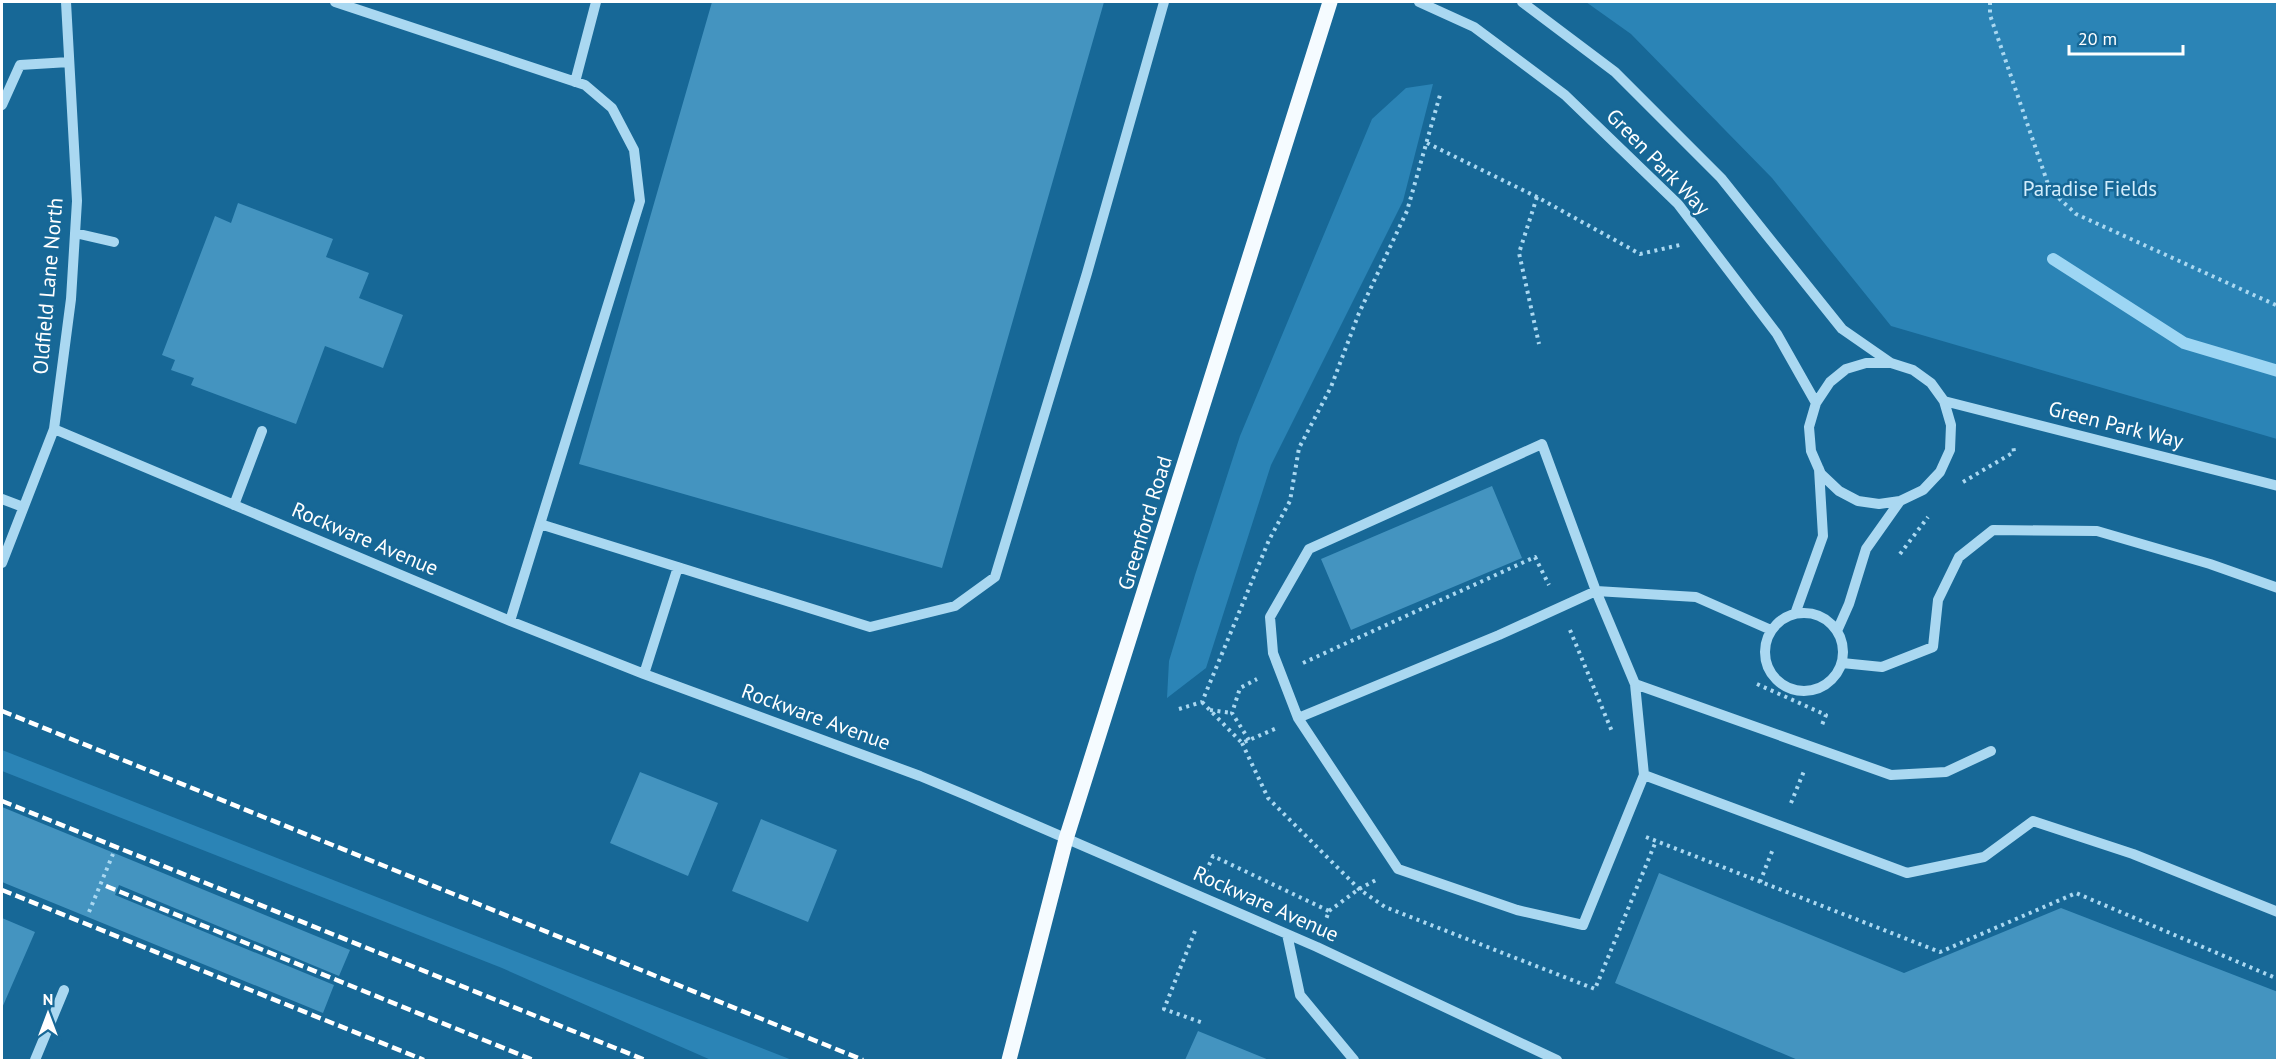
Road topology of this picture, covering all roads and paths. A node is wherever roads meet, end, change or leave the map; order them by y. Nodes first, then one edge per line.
1 (66, 2) edge
2 (335, 2) edge
3 (596, 2) edge
4 (1164, 2) edge
5 (1330, 2) edge
6 (1419, 2) edge
7 (1522, 2) edge
8 (1990, 2) edge
9 (69, 62) junction
10 (575, 82) junction
11 (1440, 95) dead end
12 (2, 105) edge
13 (1427, 143) junction
14 (1537, 197) junction
15 (75, 233) junction
16 (1704, 240) junction
17 (114, 242) dead end
18 (2277, 306) edge
19 (1539, 344) dead end
20 (1891, 363) junction
21 (1944, 401) junction
22 (1816, 403) junction
23 (54, 429) junction
24 (262, 431) dead end
25 (1819, 467) junction
26 (2277, 486) edge
27 (2, 499) edge
28 (1900, 501) junction
29 (234, 505) junction
30 (22, 507) junction
31 (540, 524) junction
32 (2, 563) edge
33 (678, 567) junction
34 (2277, 588) edge
35 (1596, 591) junction
36 (1795, 614) junction
37 (510, 621) junction
38 (1771, 630) junction
39 (1837, 631) junction
40 (1842, 663) junction
41 (644, 674) junction
42 (1635, 684) junction
43 (1202, 702) junction
44 (1179, 709) dead end
45 (1210, 710) junction
46 (1232, 713) dead end
47 (1299, 718) junction
48 (1242, 743) junction
49 (1991, 751) dead end
50 (1644, 776) junction
51 (1640, 835) dead end
52 (1066, 840) junction
53 (113, 854) dead end
54 (1213, 856) dead end
55 (1329, 911) junction
56 (89, 912) dead end
57 (2277, 912) edge
58 (1195, 931) dead end
59 (1287, 934) junction
60 (1317, 947) junction
61 (2277, 979) edge
62 (64, 990) dead end
63 (1203, 1023) dead end
64 (35, 1060) edge
65 (1010, 1060) edge
66 (1354, 1060) edge
67 (1554, 1060) edge

1 - 9 street, Oldfield Lane North
2 - 10 street
3 - 10 street
4 - 33 street
5 - 52 main road, Greenford Road
6 - 16 street, Green Park Way
7 - 20 street, Green Park Way
8 - 18 path
9 - 12 street
9 - 15 street, Oldfield Lane North
10 - 31 street
11 - 13 path
13 - 14 path
13 - 43 path
14 - 16 path
14 - 19 path
15 - 17 street
15 - 23 street, Oldfield Lane North
16 - 22 street, Green Park Way
20 - 21 street, Green Park Way
20 - 22 street, Green Park Way
21 - 26 street, Green Park Way
21 - 28 street, Green Park Way
22 - 25 street, Green Park Way
23 - 29 street, Rockware Avenue
23 - 30 street, Oldfield Lane North
24 - 29 street
25 - 28 street, Green Park Way
25 - 36 street
27 - 30 street
28 - 39 street
29 - 37 street, Rockware Avenue
30 - 32 street, Oldfield Lane North
31 - 33 street
31 - 37 street
33 - 41 street
34 - 40 street
35 - 38 street
35 - 42 street
35 - 47 street
35 - 47 street
36 - 38 street
36 - 39 street
37 - 41 street, Rockware Avenue
38 - 40 street
39 - 40 street
41 - 52 street, Rockware Avenue
42 - 49 street
42 - 50 street
43 - 44 path
43 - 45 path
45 - 46 path
45 - 48 path
47 - 48 path
47 - 50 street
48 - 55 path
50 - 57 street
51 - 61 path
52 - 59 street, Rockware Avenue
52 - 65 main road, Greenford Road
53 - 56 path
54 - 55 path
55 - 60 path
58 - 63 path
59 - 60 street, Rockware Avenue
59 - 66 street
60 - 67 street, Rockware Avenue
62 - 64 street

